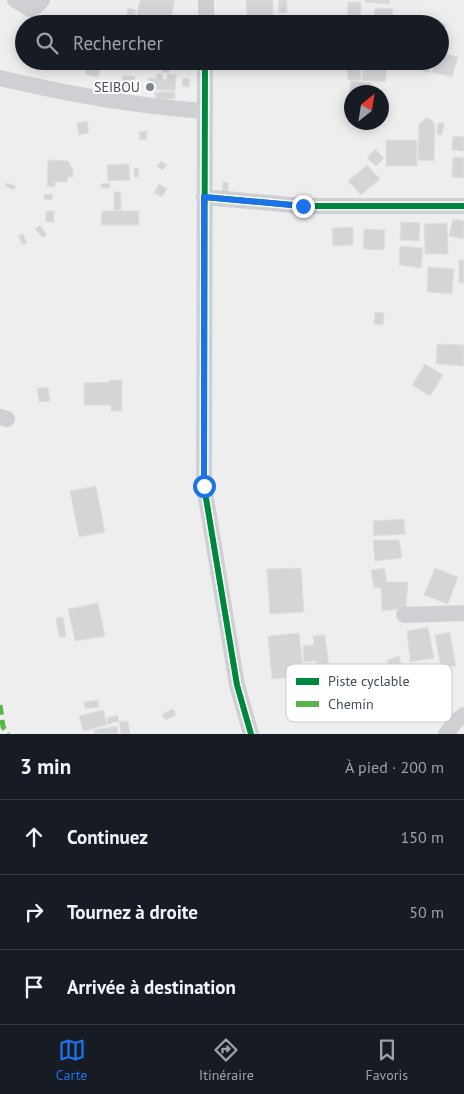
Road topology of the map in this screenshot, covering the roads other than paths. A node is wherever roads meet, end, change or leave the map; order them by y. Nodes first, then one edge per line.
1 (15, 0) edge
2 (42, 0) edge
3 (206, 0) edge
4 (206, 15) edge
5 (205, 70) edge
6 (0, 78) edge
7 (204, 111) junction
8 (204, 197) junction
9 (464, 206) edge
10 (464, 614) edge
11 (404, 615) dead end
12 (464, 706) edge
13 (455, 724) edge
14 (251, 734) edge

1 - 2 street
3 - 4 street
5 - 7 street
6 - 7 street
7 - 8 street
8 - 9 street
8 - 14 street
10 - 11 street
12 - 13 street

